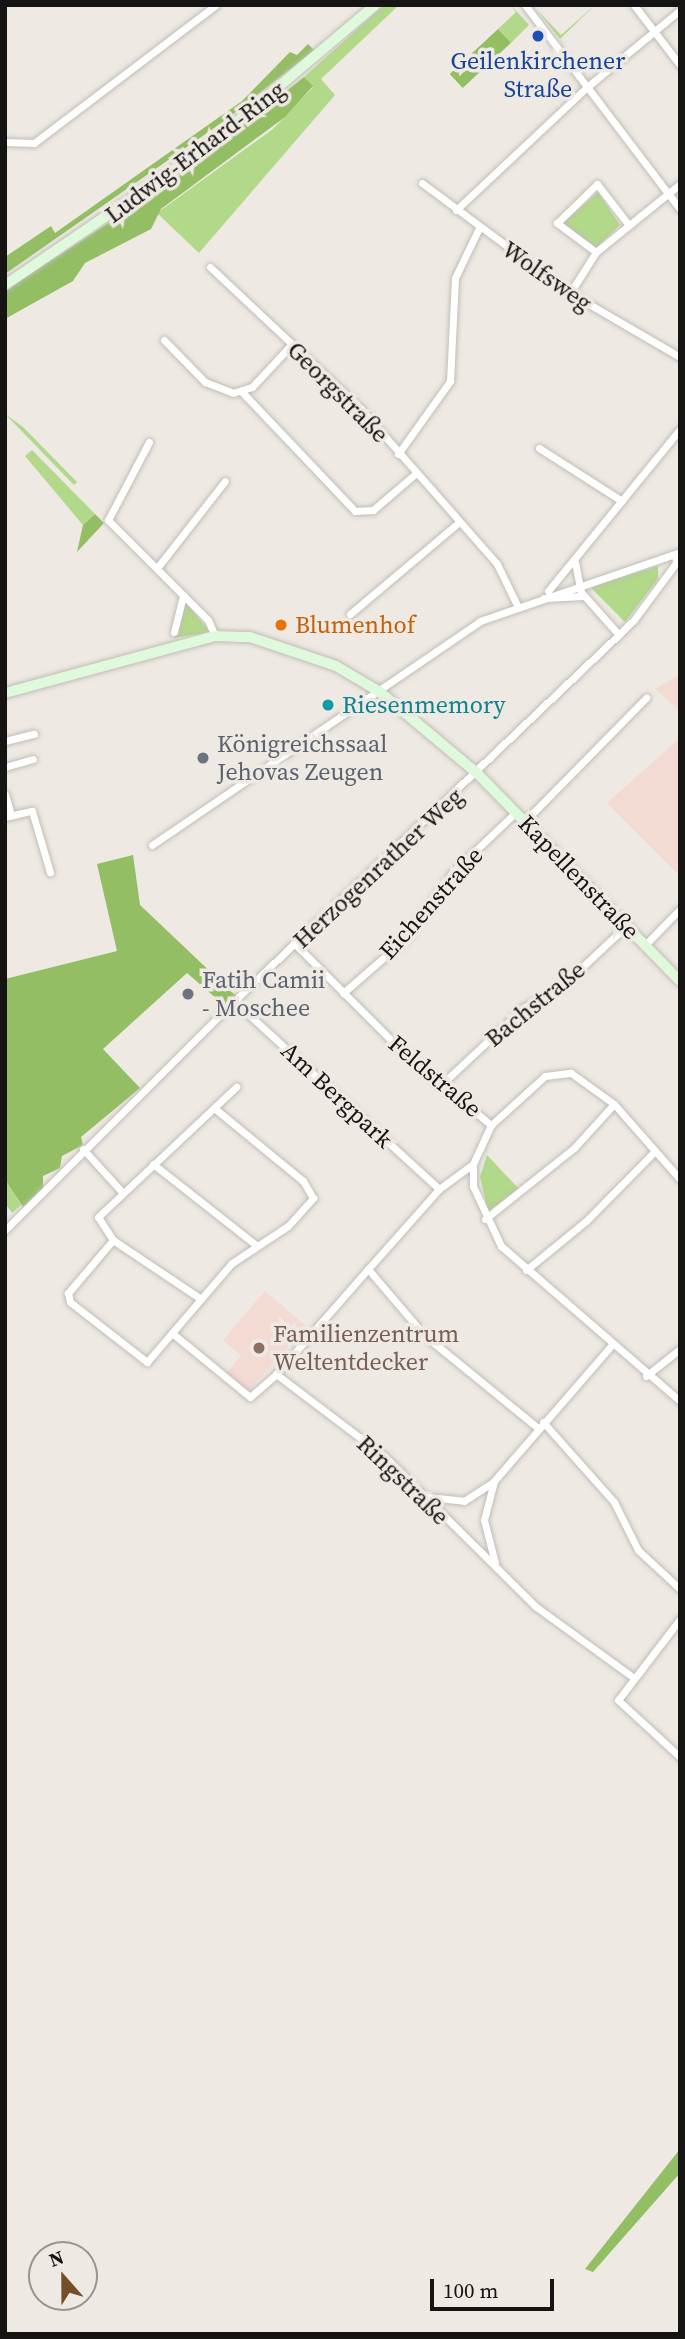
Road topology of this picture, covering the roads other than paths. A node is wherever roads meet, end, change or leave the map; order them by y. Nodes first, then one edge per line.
1 (216, 5) edge
2 (375, 5) edge
3 (525, 5) edge
4 (634, 5) edge
5 (680, 10) edge
6 (655, 33) junction
7 (680, 65) edge
8 (587, 87) junction
9 (5, 142) edge
10 (422, 183) dead end
11 (680, 184) edge
12 (668, 193) junction
13 (680, 209) edge
14 (456, 210) junction
15 (628, 224) junction
16 (479, 228) junction
17 (596, 252) junction
18 (211, 267) dead end
19 (5, 285) edge
20 (570, 293) junction
21 (164, 340) dead end
22 (291, 345) junction
23 (680, 357) edge
24 (242, 392) junction
25 (680, 429) edge
26 (149, 442) dead end
27 (539, 448) dead end
28 (398, 454) junction
29 (414, 475) junction
30 (225, 481) dead end
31 (622, 501) junction
32 (458, 523) junction
33 (678, 553) edge
34 (579, 554) junction
35 (157, 568) junction
36 (578, 585) junction
37 (183, 595) junction
38 (583, 597) junction
39 (539, 599) junction
40 (517, 605) junction
41 (350, 614) dead end
42 (174, 632) dead end
43 (619, 635) junction
44 (215, 636) junction
45 (380, 692) junction
46 (5, 693) edge
47 (646, 698) dead end
48 (34, 734) dead end
49 (5, 741) edge
50 (33, 759) dead end
51 (5, 767) edge
52 (478, 774) junction
53 (5, 794) edge
54 (516, 812) junction
55 (8, 816) edge
56 (525, 821) junction
57 (152, 845) dead end
58 (50, 872) dead end
59 (680, 909) edge
60 (627, 925) junction
61 (296, 945) junction
62 (645, 945) junction
63 (680, 981) edge
64 (343, 993) junction
65 (234, 1001) junction
66 (444, 1083) junction
67 (236, 1087) dead end
68 (614, 1104) junction
69 (214, 1108) junction
70 (491, 1125) junction
71 (83, 1149) junction
72 (654, 1150) junction
73 (153, 1164) junction
74 (473, 1164) junction
75 (680, 1179) edge
76 (439, 1189) junction
77 (122, 1192) junction
78 (485, 1219) junction
79 (5, 1230) edge
80 (113, 1240) junction
81 (256, 1245) junction
82 (368, 1269) junction
83 (526, 1270) junction
84 (201, 1299) junction
85 (172, 1333) junction
86 (612, 1345) junction
87 (680, 1349) edge
88 (276, 1374) junction
89 (646, 1376) junction
90 (680, 1401) edge
91 (540, 1425) junction
92 (494, 1481) junction
93 (427, 1497) junction
94 (496, 1565) junction
95 (680, 1589) edge
96 (680, 1619) edge
97 (634, 1678) junction
98 (680, 1756) edge

1 - 9 street
2 - 19 street, Ludwig-Erhard-Ring
3 - 8 street
4 - 6 street
5 - 6 street
6 - 7 street
6 - 8 street
8 - 12 street
8 - 14 street
10 - 14 street, Wolfsweg
11 - 12 street
12 - 13 street
12 - 15 street
14 - 16 street, Wolfsweg
15 - 17 street
15 - 17 street
16 - 20 street, Wolfsweg
16 - 28 street
17 - 20 street
18 - 22 street, Georgstraße
20 - 23 street, Wolfsweg
21 - 24 street
22 - 24 street
22 - 28 street, Georgstraße
24 - 29 street
25 - 31 street
26 - 35 street
27 - 31 street
28 - 29 street, Georgstraße
29 - 32 street, Georgstraße
30 - 35 street
31 - 34 street
32 - 40 street, Georgstraße
32 - 41 street
33 - 36 street
33 - 43 street, Herzogenrather Weg
34 - 36 street
34 - 39 street
35 - 37 street
36 - 38 street
36 - 39 street
37 - 42 street
37 - 44 street
38 - 39 street
38 - 43 street
39 - 40 street
40 - 45 street
43 - 52 street, Herzogenrather Weg
44 - 45 street, Kapellenstraße
44 - 46 street
45 - 52 street, Kapellenstraße
45 - 57 street
47 - 56 street
48 - 49 street
50 - 51 street
52 - 54 street, Kapellenstraße
52 - 61 street, Herzogenrather Weg
53 - 55 street
54 - 56 street, Kapellenstraße
54 - 64 street, Eichenstraße
55 - 58 street
56 - 60 street, Kapellenstraße
59 - 62 street
60 - 62 street, Kapellenstraße
60 - 66 street, Bachstraße
61 - 64 street, Feldstraße
61 - 65 street, Herzogenrather Weg
62 - 63 street, Kapellenstraße
64 - 66 street, Feldstraße
65 - 71 street, Herzogenrather Weg
65 - 76 street, Am Bergpark
66 - 70 street, Feldstraße
67 - 69 street
68 - 70 street
68 - 72 street
68 - 78 street
69 - 73 street
69 - 81 street
70 - 74 street, Feldstraße
71 - 77 street
71 - 79 street, Herzogenrather Weg
72 - 75 street
72 - 83 street
73 - 77 street
73 - 81 street
74 - 76 street
74 - 78 street
76 - 82 street
77 - 80 street
78 - 83 street
80 - 84 street
80 - 85 street
81 - 84 street
82 - 88 street
82 - 91 street
83 - 86 street
84 - 85 street
85 - 88 street
86 - 89 street
86 - 91 street
87 - 89 street
88 - 93 street, Ringstraße
89 - 90 street
91 - 92 street
91 - 95 street
92 - 93 street
92 - 94 street
93 - 94 street, Ringstraße
94 - 97 street, Ringstraße
96 - 97 street
97 - 98 street

